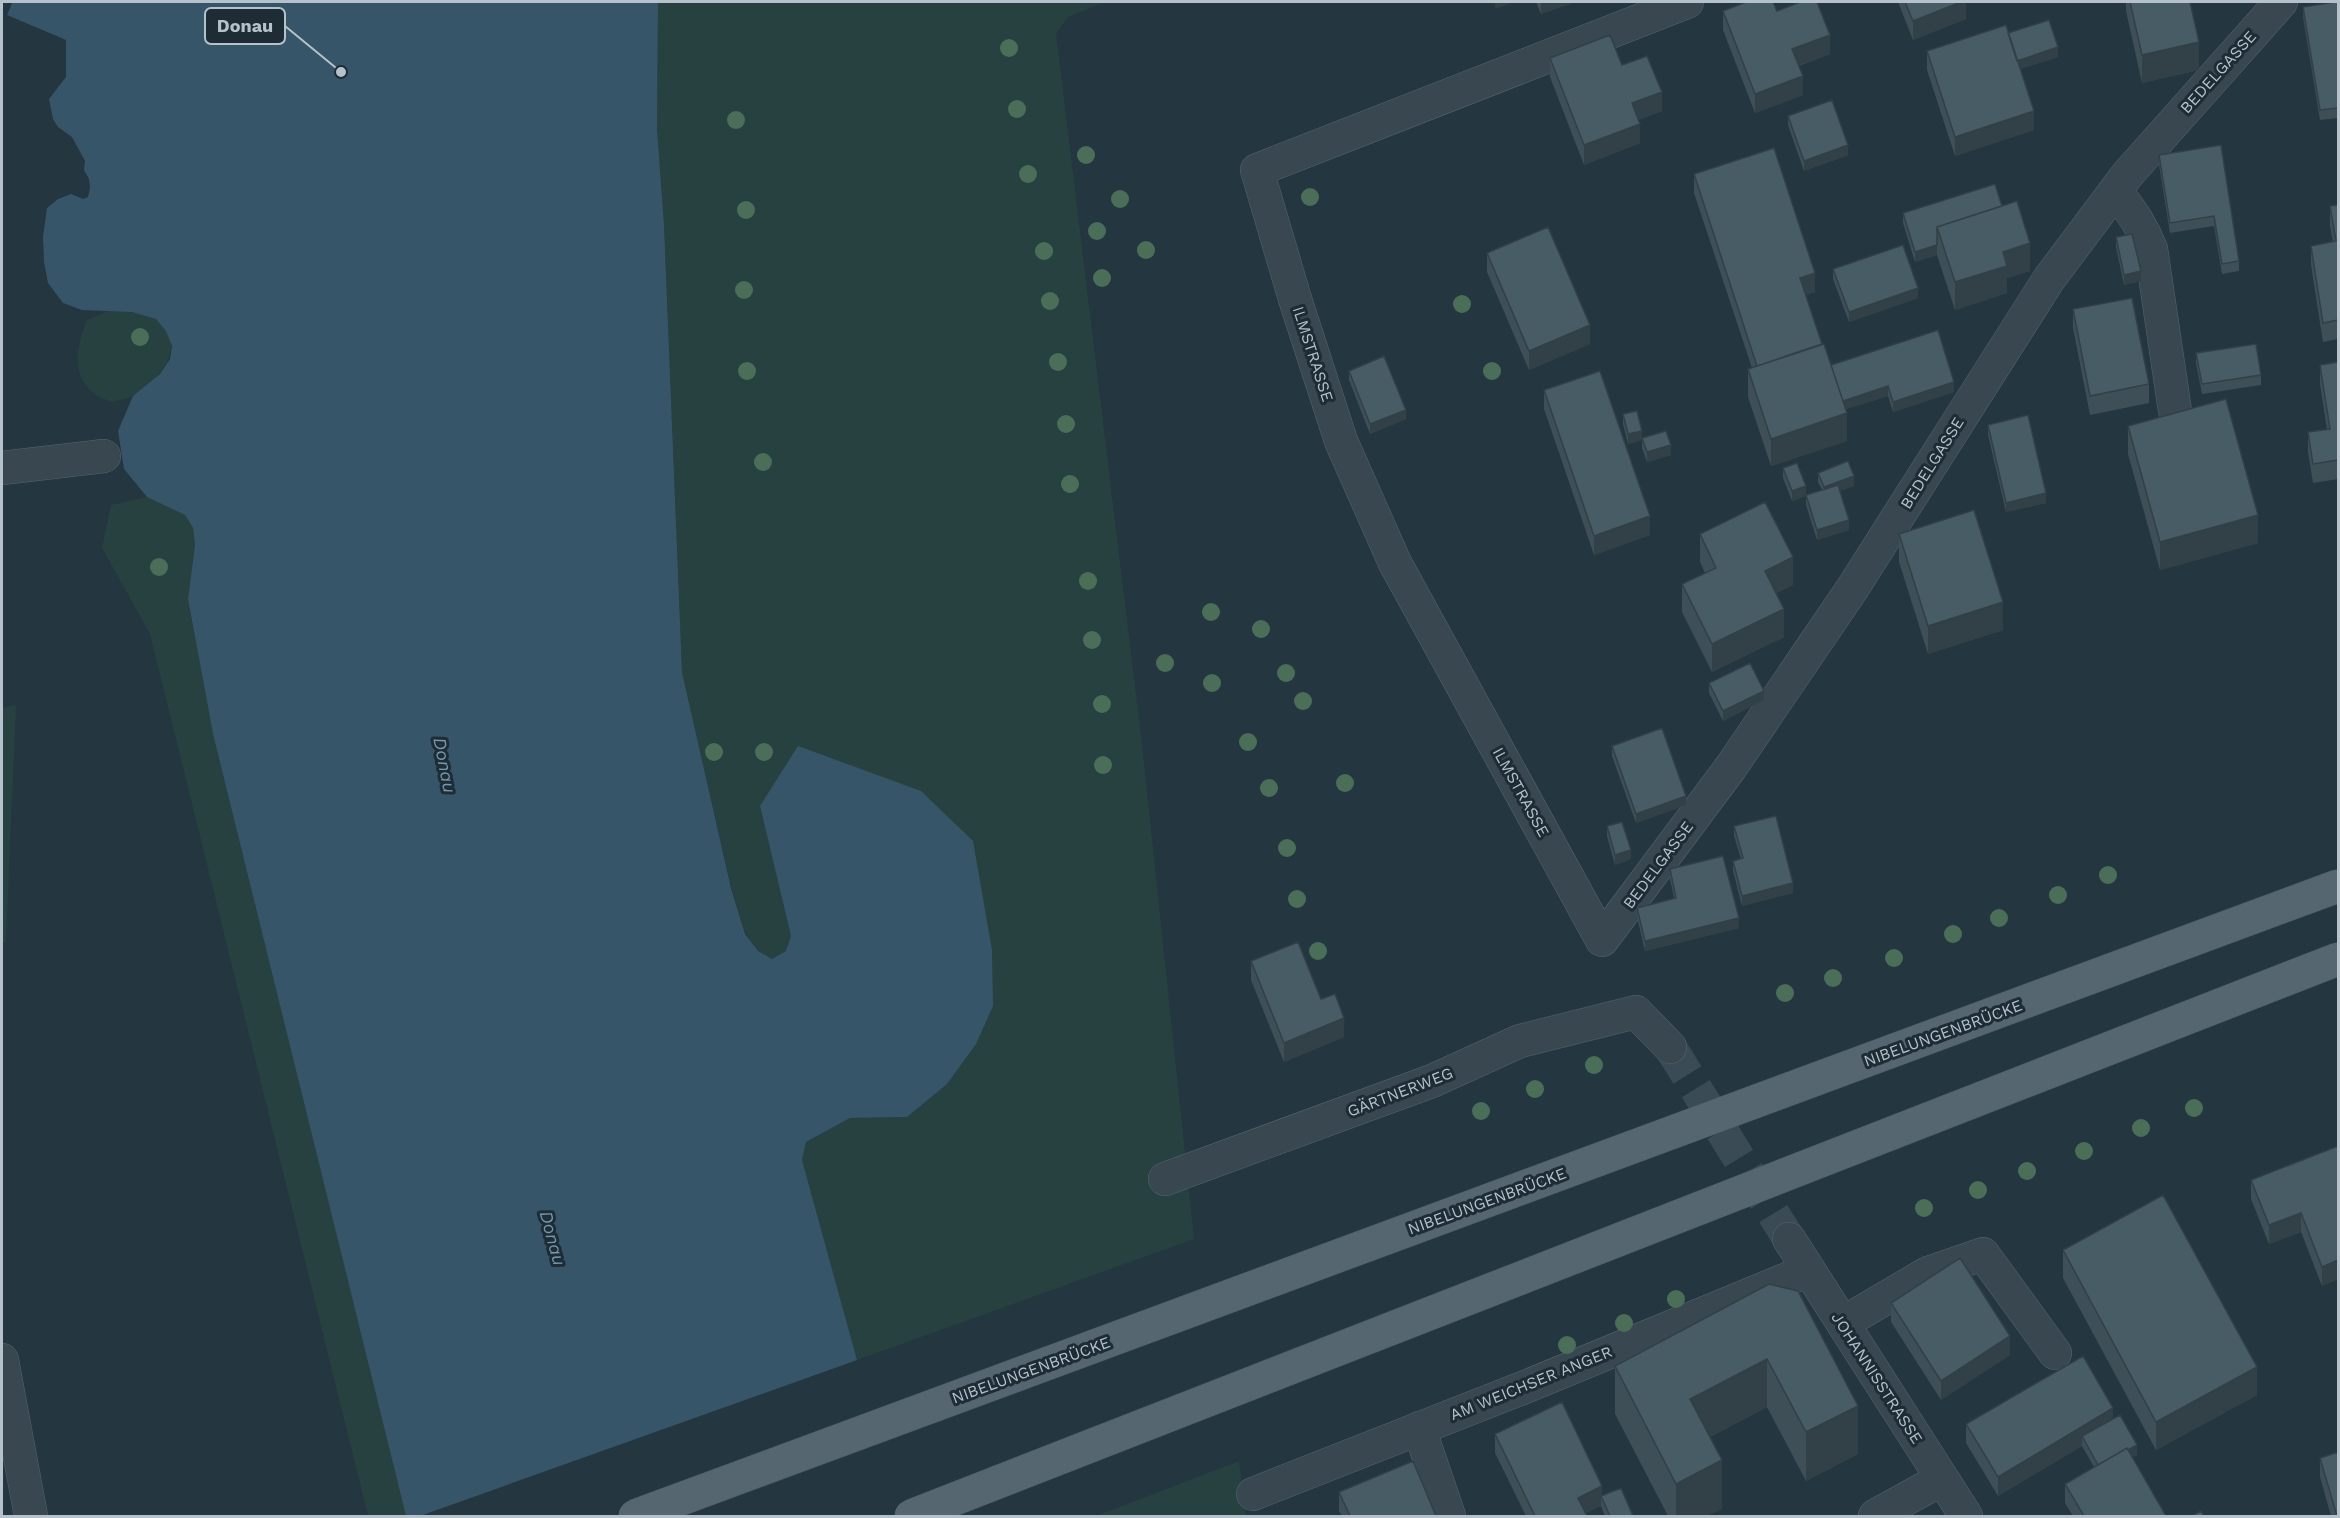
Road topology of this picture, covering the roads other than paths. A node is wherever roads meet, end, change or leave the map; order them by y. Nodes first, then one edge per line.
1 (1687, 2) edge
2 (2281, 2) edge
3 (2115, 191) junction
4 (2175, 411) edge
5 (104, 456) dead end
6 (2, 468) edge
7 (2338, 886) edge
8 (1602, 940) joint
9 (2338, 959) edge
10 (1670, 1047) tunnel mouth
11 (1165, 1179) dead end
12 (1789, 1239) tunnel mouth
13 (1809, 1270) junction
14 (1843, 1323) junction
15 (2055, 1353) dead end
16 (2, 1360) edge
17 (1419, 1428) junction
18 (1942, 1479) junction
19 (1253, 1494) dead end
20 (31, 1516) edge
21 (635, 1516) edge
22 (911, 1516) edge
23 (1449, 1516) edge
24 (1875, 1516) edge
25 (1966, 1516) edge

1 - 8 street, ILMSTRASSE
2 - 3 street, BEDELGASSE
3 - 4 street
3 - 8 street, BEDELGASSE
5 - 6 street
7 - 21 main road, NIBELUNGENBRÜCKE, bridge
9 - 22 main road, bridge
10 - 11 street, GÄRTNERWEG
12 - 13 street, JOHANNISSTRASSE
13 - 14 street, JOHANNISSTRASSE
13 - 17 street, AM WEICHSER ANGER
14 - 15 street
14 - 18 street, JOHANNISSTRASSE
16 - 20 street
17 - 19 street, AM WEICHSER ANGER
17 - 23 street
18 - 24 street
18 - 25 street, JOHANNISSTRASSE

